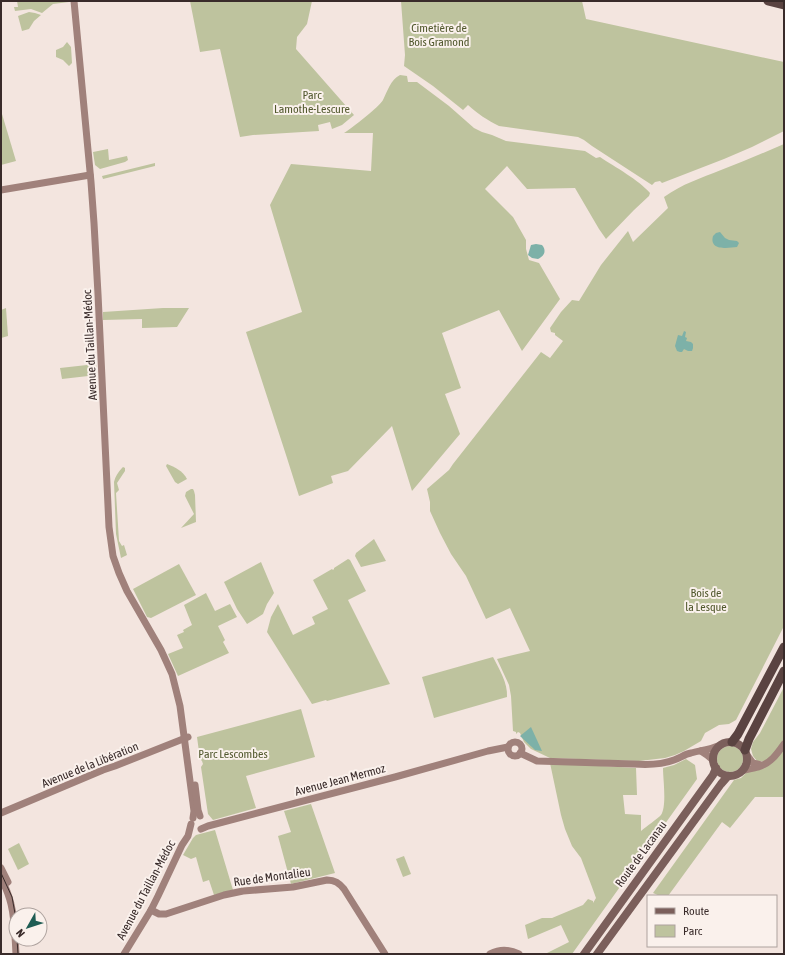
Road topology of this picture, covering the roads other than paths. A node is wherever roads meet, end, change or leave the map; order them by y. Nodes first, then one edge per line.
1 (74, 1) edge
2 (768, 1) edge
3 (783, 5) edge
4 (90, 175) junction
5 (1, 190) edge
6 (784, 647) edge
7 (784, 671) edge
8 (186, 738) junction
9 (732, 742) junction
10 (784, 744) edge
11 (718, 746) junction
12 (508, 750) junction
13 (521, 751) junction
14 (701, 751) junction
15 (746, 753) junction
16 (714, 764) junction
17 (761, 765) junction
18 (742, 772) junction
19 (728, 776) junction
20 (1, 814) edge
21 (197, 820) junction
22 (211, 826) junction
23 (199, 829) junction
24 (188, 836) junction
25 (1, 868) edge
26 (1, 878) edge
27 (16, 907) edge
28 (151, 910) junction
29 (16, 954) edge
30 (124, 954) edge
31 (385, 954) edge
32 (490, 954) edge
33 (519, 954) edge
34 (584, 954) edge
35 (597, 954) edge

1 - 4 street, Avenue du Taillan-Médoc
2 - 3 highway
4 - 5 street
4 - 8 street, Avenue du Taillan-Médoc
6 - 9 highway
7 - 15 highway
8 - 20 street, Avenue de la Libération
8 - 21 street, Avenue du Taillan-Médoc
9 - 11 main road
9 - 15 main road
10 - 17 street
11 - 14 street
11 - 16 main road, Route de Lacanau
12 - 13 street
12 - 13 street
12 - 22 street, Avenue Jean Mermoz
13 - 14 street
14 - 16 street
15 - 17 street
15 - 18 main road
16 - 19 main road
16 - 34 main road, Route de Lacanau
17 - 18 street
18 - 19 main road
19 - 35 main road, Route de Lacanau
21 - 22 street
21 - 23 street
21 - 23 street
21 - 24 street, Avenue du Taillan-Médoc
22 - 23 street, Avenue Jean Mermoz
23 - 24 street, Avenue du Taillan-Médoc
24 - 28 street, Avenue du Taillan-Médoc
25 - 27 street
26 - 29 street
28 - 30 street, Avenue du Taillan-Médoc
28 - 31 street, Rue de Montalieu
32 - 33 street

